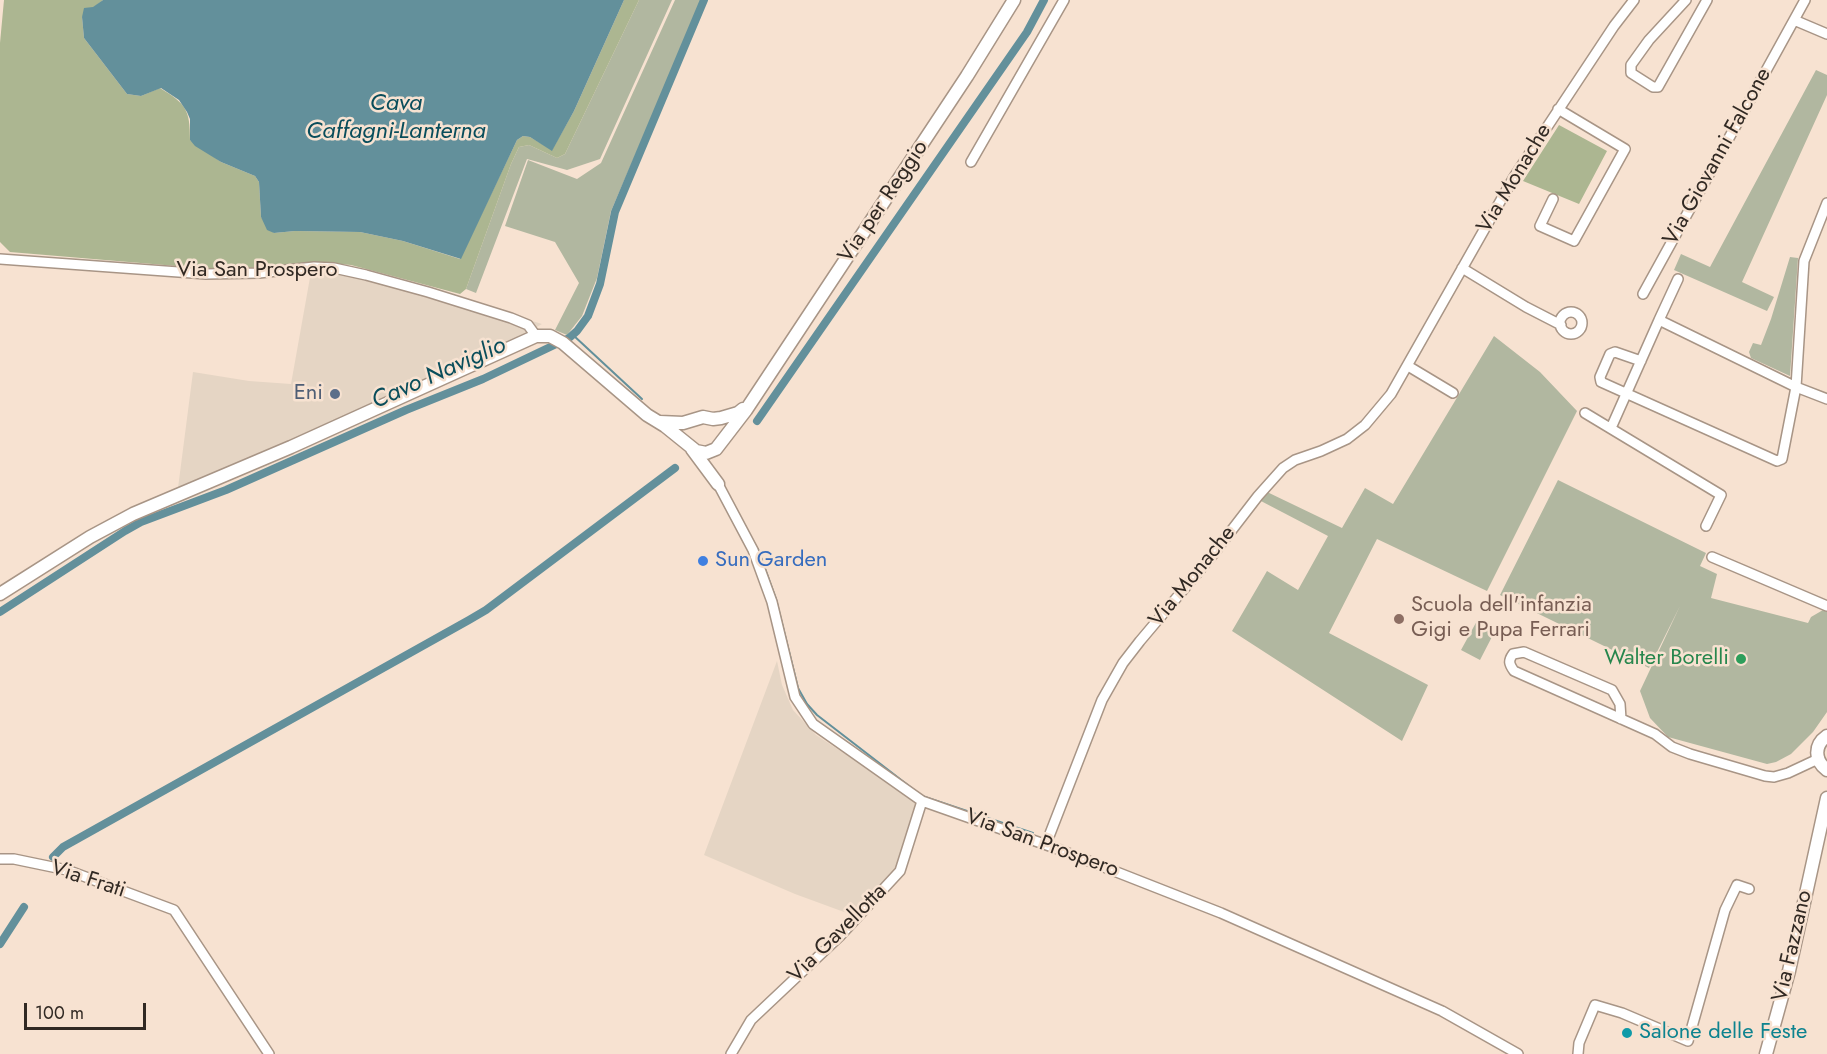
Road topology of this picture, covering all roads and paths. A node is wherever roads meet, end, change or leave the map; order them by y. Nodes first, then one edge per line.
1 (1014, 0) edge
2 (1064, 0) edge
3 (1634, 0) edge
4 (1686, 0) edge
5 (1707, 0) edge
6 (1805, 0) edge
7 (1794, 20) junction
8 (1827, 34) edge
9 (1558, 109) junction
10 (971, 162) dead end
11 (1552, 199) dead end
12 (1827, 203) edge
13 (0, 258) edge
14 (1462, 268) junction
15 (1677, 279) dead end
16 (1643, 294) dead end
17 (1659, 320) junction
18 (1561, 325) dead end
19 (536, 336) junction
20 (1641, 361) junction
21 (1408, 366) junction
22 (1796, 387) junction
23 (1454, 393) dead end
24 (1627, 394) junction
25 (1827, 399) edge
26 (750, 402) junction
27 (1585, 413) dead end
28 (713, 419) junction
29 (693, 420) junction
30 (658, 422) junction
31 (1611, 428) junction
32 (689, 445) junction
33 (718, 445) junction
34 (718, 484) junction
35 (1706, 526) dead end
36 (1712, 557) dead end
37 (0, 594) edge
38 (1827, 606) edge
39 (1621, 719) junction
40 (1826, 735) edge
41 (1824, 769) edge
42 (922, 801) junction
43 (1827, 801) edge
44 (1046, 844) junction
45 (0, 859) edge
46 (1749, 889) dead end
47 (269, 1054) edge
48 (731, 1054) edge
49 (1518, 1054) edge
50 (1578, 1054) edge
51 (1766, 1054) edge

1 - 26 main road, Via per Reggio
2 - 10 street
3 - 9 street, Via Monache
4 - 5 street
6 - 7 street, Via Giovanni Falcone
7 - 8 street
7 - 16 street, Via Giovanni Falcone
9 - 11 street
9 - 14 street, Via Monache
12 - 22 street
13 - 19 street, Via San Prospero
14 - 18 street
14 - 21 street, Via Monache
15 - 17 street
17 - 20 street
17 - 22 street
19 - 30 main road
19 - 37 main road
20 - 24 street
20 - 24 street
21 - 23 street
21 - 44 street, Via Monache
22 - 24 street
22 - 25 street
24 - 31 street
26 - 28 main road, Via per Reggio
26 - 33 main road, Via per Reggio
27 - 31 street
28 - 29 main road, Via per Reggio
28 - 33 main road
29 - 30 main road, Via per Reggio
29 - 32 main road
30 - 32 main road
31 - 35 street
32 - 33 main road
32 - 34 main road, Via San Prospero
33 - 34 main road, Via San Prospero
34 - 42 street, Via San Prospero
36 - 38 street
39 - 39 street
39 - 41 street
40 - 41 main road
42 - 44 street, Via San Prospero
42 - 48 street, Via Gavellotta
43 - 51 main road, Via Fazzano
44 - 49 street, Via San Prospero
45 - 47 street, Via Frati
46 - 50 street

